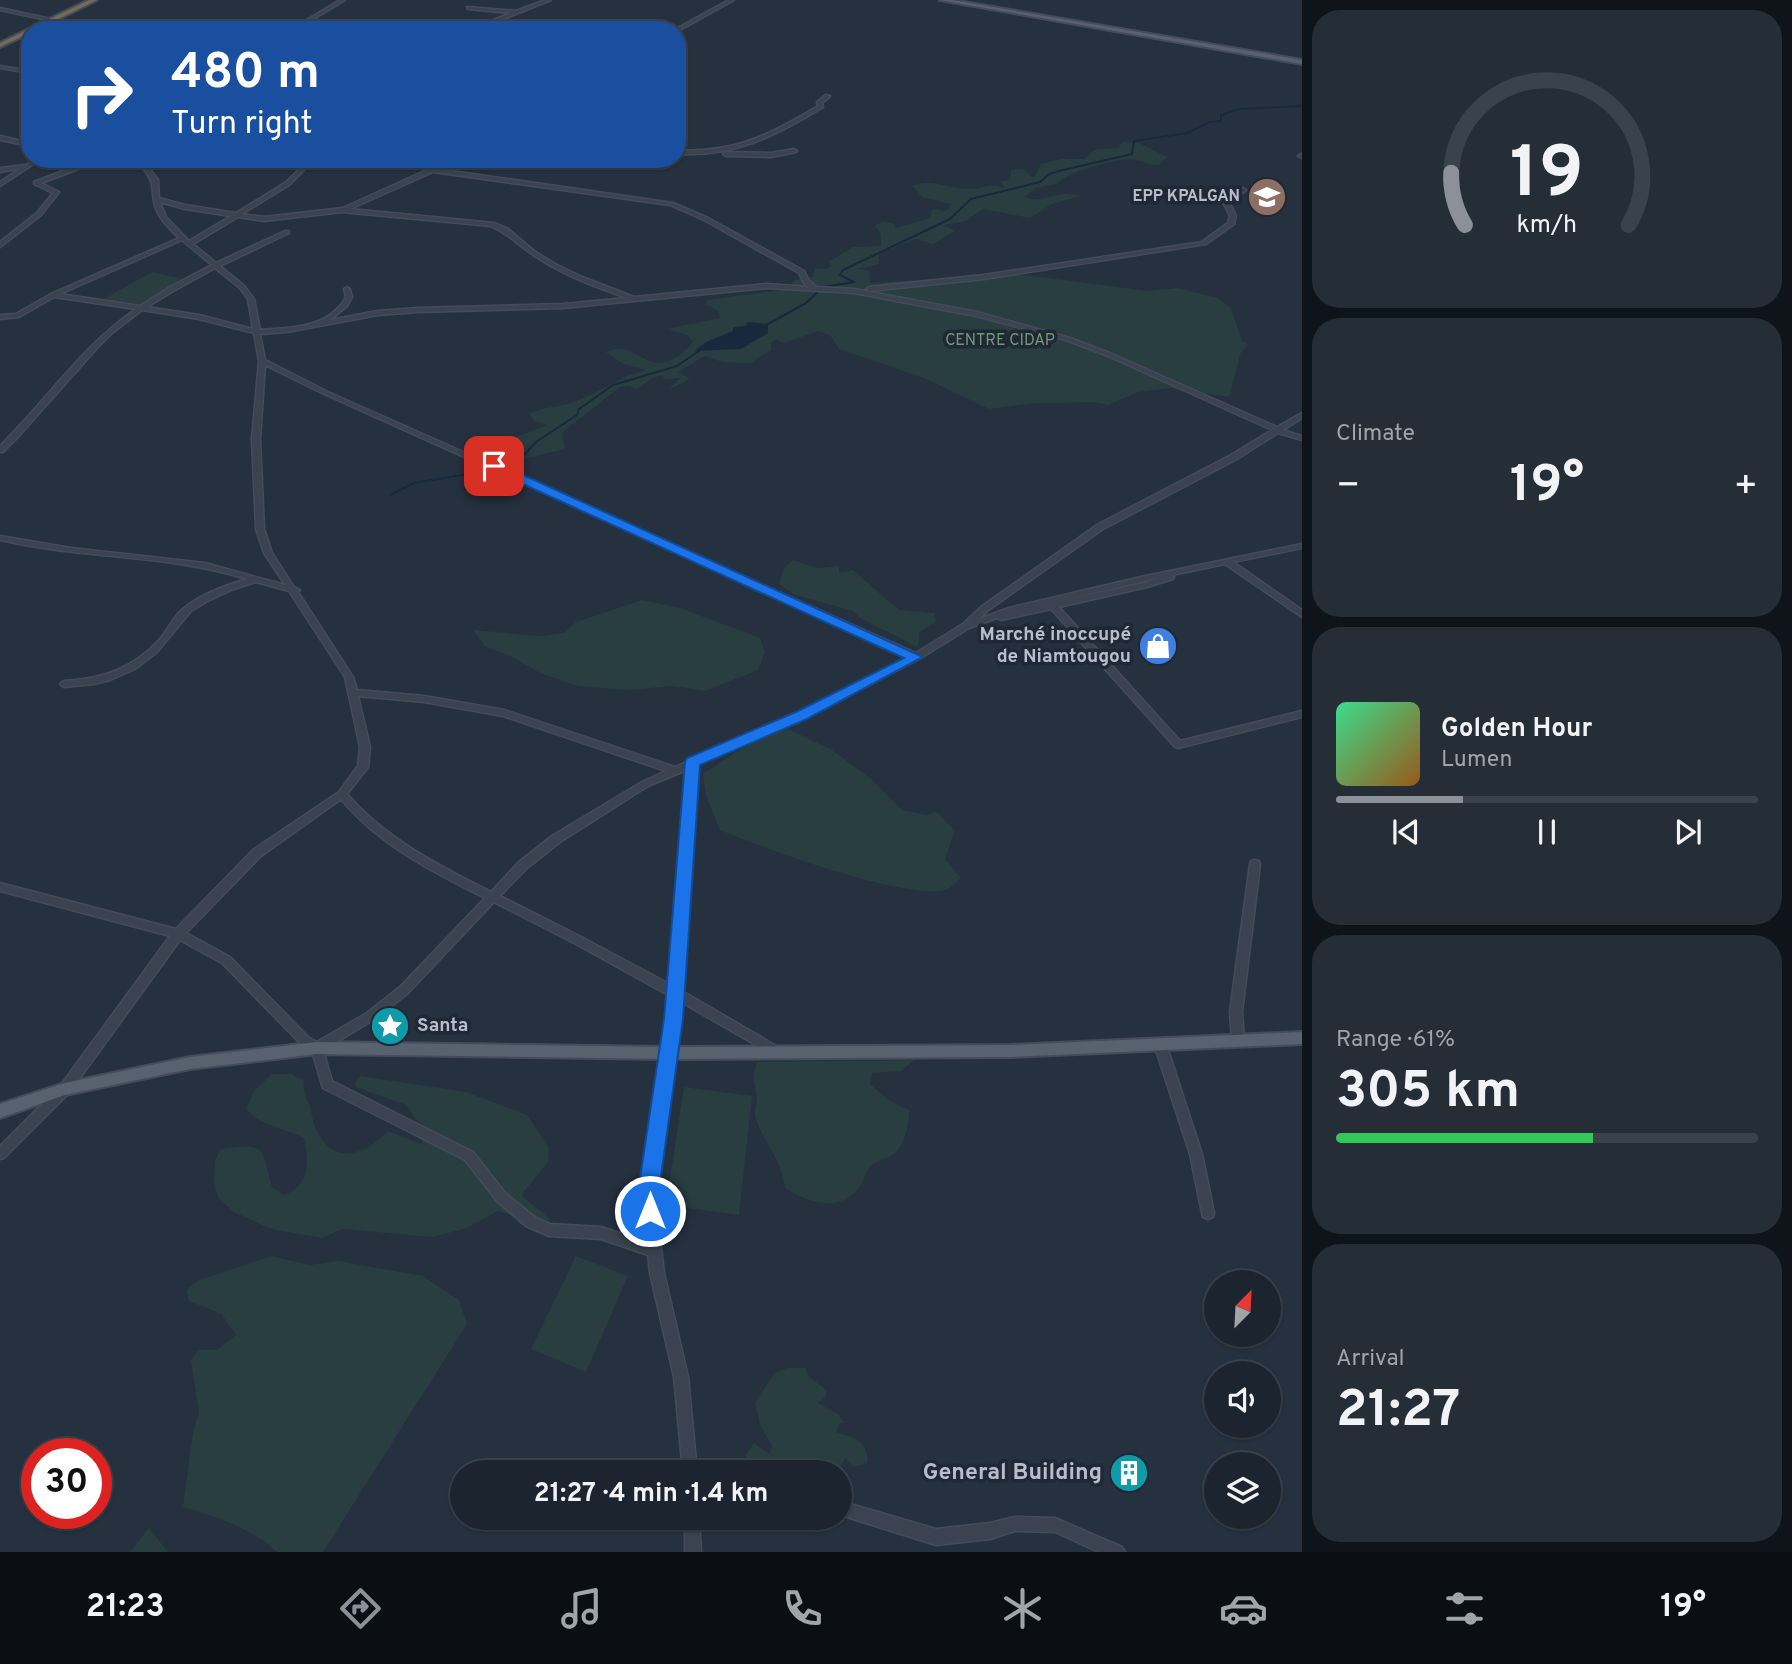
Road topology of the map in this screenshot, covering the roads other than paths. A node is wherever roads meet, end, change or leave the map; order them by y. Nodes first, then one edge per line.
1 (91, 0) edge
2 (342, 0) edge
3 (548, 0) edge
4 (732, 0) edge
5 (943, 0) edge
6 (468, 8) dead end
7 (0, 9) edge
8 (515, 12) junction
9 (50, 21) joint
10 (307, 21) edge
11 (492, 21) edge
12 (686, 25) edge
13 (21, 34) edge
14 (0, 45) edge
15 (1302, 62) edge
16 (0, 67) edge
17 (21, 70) edge
18 (828, 96) dead end
19 (0, 138) edge
20 (21, 143) edge
21 (794, 151) dead end
22 (686, 153) edge
23 (715, 153) junction
24 (21, 167) edge
25 (26, 168) edge
26 (75, 168) edge
27 (146, 168) edge
28 (303, 168) edge
29 (437, 168) edge
30 (0, 170) edge
31 (433, 170) junction
32 (0, 184) edge
33 (1243, 190) dead end
34 (156, 199) junction
35 (342, 210) junction
36 (240, 215) junction
37 (287, 232) dead end
38 (186, 241) junction
39 (0, 245) edge
40 (215, 265) junction
41 (820, 288) junction
42 (347, 289) dead end
43 (854, 291) junction
44 (53, 295) junction
45 (635, 299) junction
46 (138, 309) junction
47 (0, 317) edge
48 (324, 322) junction
49 (257, 332) junction
50 (262, 361) junction
51 (1302, 415) edge
52 (1279, 431) junction
53 (1302, 438) edge
54 (1302, 446) edge
55 (0, 450) edge
56 (0, 538) edge
57 (1302, 546) edge
58 (1226, 561) junction
59 (254, 580) junction
60 (296, 590) junction
61 (1052, 604) junction
62 (1302, 614) edge
63 (966, 626) junction
64 (916, 657) junction
65 (64, 684) dead end
66 (353, 694) junction
67 (1302, 714) edge
68 (692, 762) junction
69 (674, 770) junction
70 (342, 794) junction
71 (1255, 864) dead end
72 (0, 887) edge
73 (491, 898) junction
74 (178, 934) junction
75 (674, 992) junction
76 (1302, 1038) edge
77 (1238, 1040) junction
78 (1160, 1044) junction
79 (317, 1048) junction
80 (774, 1050) junction
81 (667, 1053) junction
82 (65, 1089) junction
83 (0, 1111) edge
84 (0, 1154) edge
85 (1208, 1213) dead end
86 (654, 1251) junction
87 (689, 1460) edge
88 (852, 1512) edge
89 (692, 1530) edge
90 (693, 1552) edge
91 (1117, 1552) edge

1 - 9 highway
2 - 10 street
3 - 8 street
4 - 12 street
5 - 15 main road
6 - 8 street
7 - 9 street
8 - 11 street
13 - 14 highway
16 - 17 street
18 - 23 street
19 - 20 street
21 - 23 street
22 - 23 street
24 - 30 street
25 - 32 street
26 - 39 street
27 - 34 street
28 - 36 street
29 - 31 street
31 - 35 street
31 - 41 street
33 - 43 street
34 - 36 street
34 - 38 street
35 - 36 street
35 - 45 street
36 - 38 street
37 - 40 street
38 - 40 street
38 - 44 street
40 - 46 street
40 - 49 street
41 - 43 street
41 - 45 street
42 - 48 street
43 - 52 street
44 - 46 street
44 - 47 street
45 - 48 street
46 - 49 street
46 - 55 street
48 - 49 street
49 - 50 street
50 - 60 street
50 - 64 street
51 - 52 street
52 - 53 street
52 - 54 street
52 - 63 street
56 - 59 street
57 - 58 street
58 - 61 street
58 - 62 street
59 - 60 street
59 - 65 street
60 - 66 street
61 - 63 street
61 - 67 street
63 - 64 street
64 - 68 street
66 - 69 street
66 - 70 street
68 - 69 street
68 - 75 street
69 - 73 street
70 - 73 street
70 - 74 street
71 - 77 street
72 - 74 street
73 - 75 street
73 - 79 street
74 - 79 street
74 - 82 street
75 - 80 street
75 - 81 street
76 - 77 main road
77 - 78 main road
78 - 80 main road
78 - 85 street
79 - 81 main road
79 - 82 main road
79 - 86 street
80 - 81 main road
81 - 86 street
82 - 83 main road
82 - 84 street
86 - 87 street
88 - 91 street
89 - 90 street

